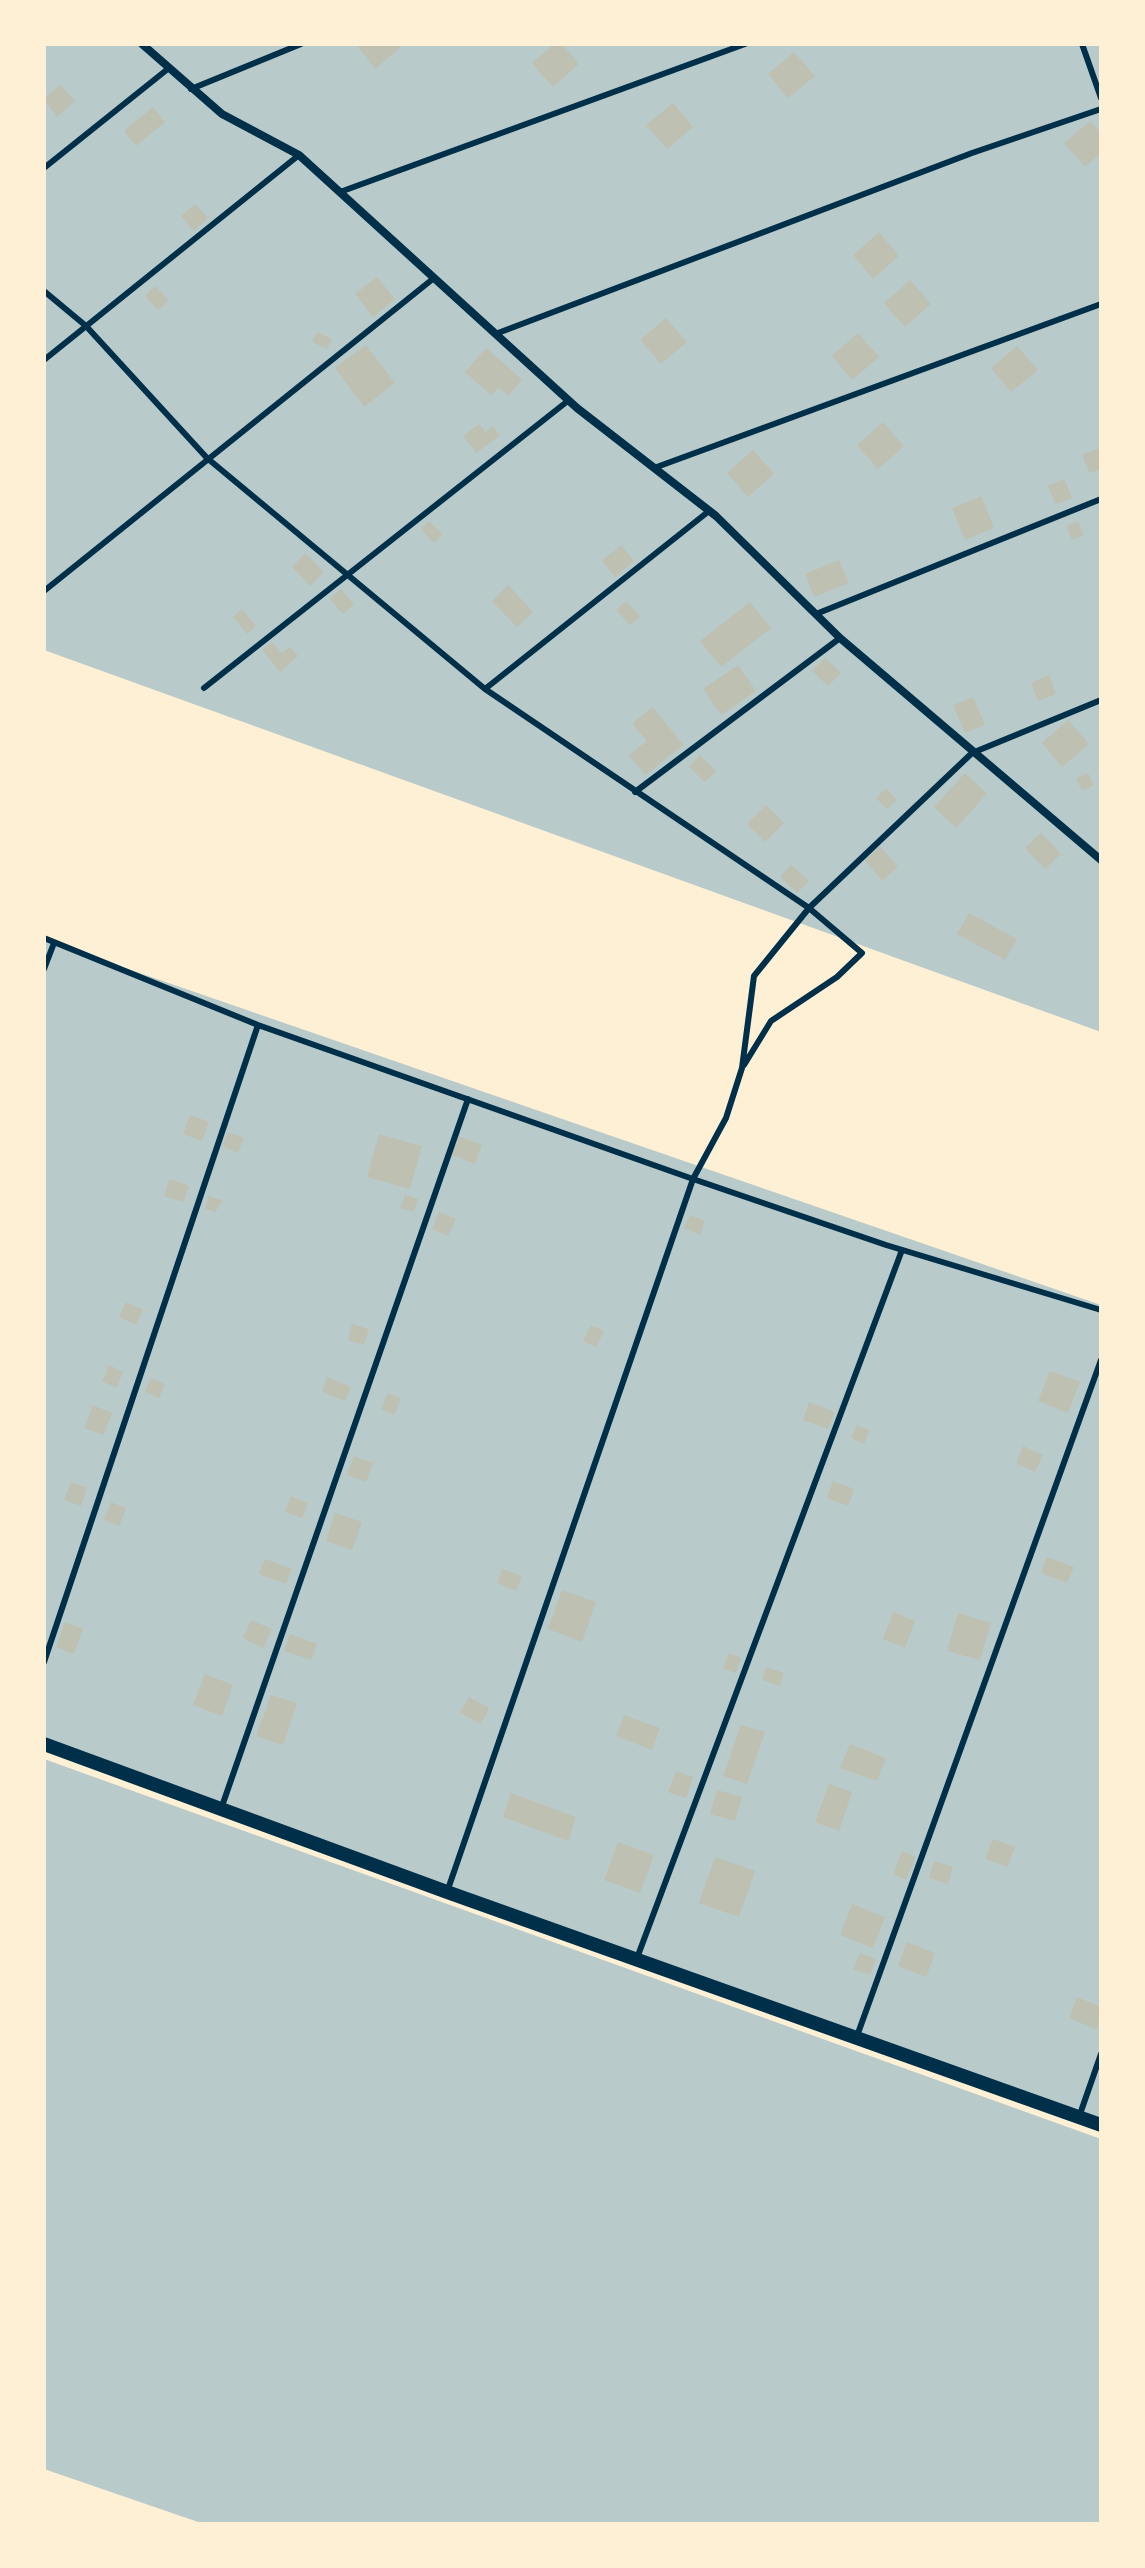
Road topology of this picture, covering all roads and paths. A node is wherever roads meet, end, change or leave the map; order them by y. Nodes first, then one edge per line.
1 (142, 44) edge
2 (301, 44) edge
3 (745, 44) edge
4 (1082, 44) edge
5 (169, 68) junction
6 (191, 89) junction
7 (1101, 98) edge
8 (1101, 109) edge
9 (299, 155) junction
10 (44, 168) edge
11 (340, 192) junction
12 (434, 278) junction
13 (44, 291) edge
14 (1101, 304) edge
15 (86, 326) junction
16 (498, 333) junction
17 (44, 360) edge
18 (569, 400) junction
19 (207, 458) junction
20 (652, 469) junction
21 (1101, 499) edge
22 (709, 511) junction
23 (349, 573) junction
24 (44, 591) edge
25 (816, 614) junction
26 (840, 638) junction
27 (204, 688) dead end
28 (485, 689) junction
29 (1101, 700) edge
30 (972, 753) junction
31 (635, 792) junction
32 (1101, 860) edge
33 (809, 908) junction
34 (44, 938) edge
35 (54, 943) junction
36 (44, 969) edge
37 (258, 1025) junction
38 (742, 1068) junction
39 (468, 1099) junction
40 (693, 1179) junction
41 (902, 1250) junction
42 (1101, 1310) edge
43 (1101, 1360) edge
44 (44, 1662) edge
45 (44, 1744) edge
46 (221, 1809) junction
47 (447, 1892) junction
48 (637, 1958) junction
49 (857, 2036) junction
50 (1101, 2054) edge
51 (1079, 2117) junction
52 (1101, 2125) edge

1 - 5 street
2 - 6 lane
3 - 11 lane
4 - 7 lane
5 - 6 street
5 - 10 lane
6 - 9 street
8 - 16 lane
9 - 11 street
9 - 15 lane
11 - 12 street
12 - 16 street
12 - 19 lane
13 - 15 lane
14 - 20 lane
15 - 17 lane
15 - 19 lane
16 - 18 street
18 - 20 street
18 - 23 lane
19 - 23 lane
19 - 24 lane
20 - 22 street
21 - 25 lane
22 - 25 street
22 - 28 lane
23 - 27 lane
23 - 28 lane
25 - 26 street
26 - 30 street
26 - 31 lane
28 - 31 lane
29 - 30 lane
30 - 32 street
30 - 33 lane
31 - 33 lane
33 - 38 lane
33 - 38 lane
34 - 35 lane
35 - 36 lane
35 - 37 lane
37 - 39 lane
37 - 44 lane
38 - 40 lane
39 - 40 lane
39 - 46 lane
40 - 41 lane
40 - 47 lane
41 - 42 lane
41 - 48 lane
43 - 49 lane
45 - 46 street
46 - 47 street
47 - 48 street
48 - 49 street
49 - 51 street
50 - 51 lane
51 - 52 street

